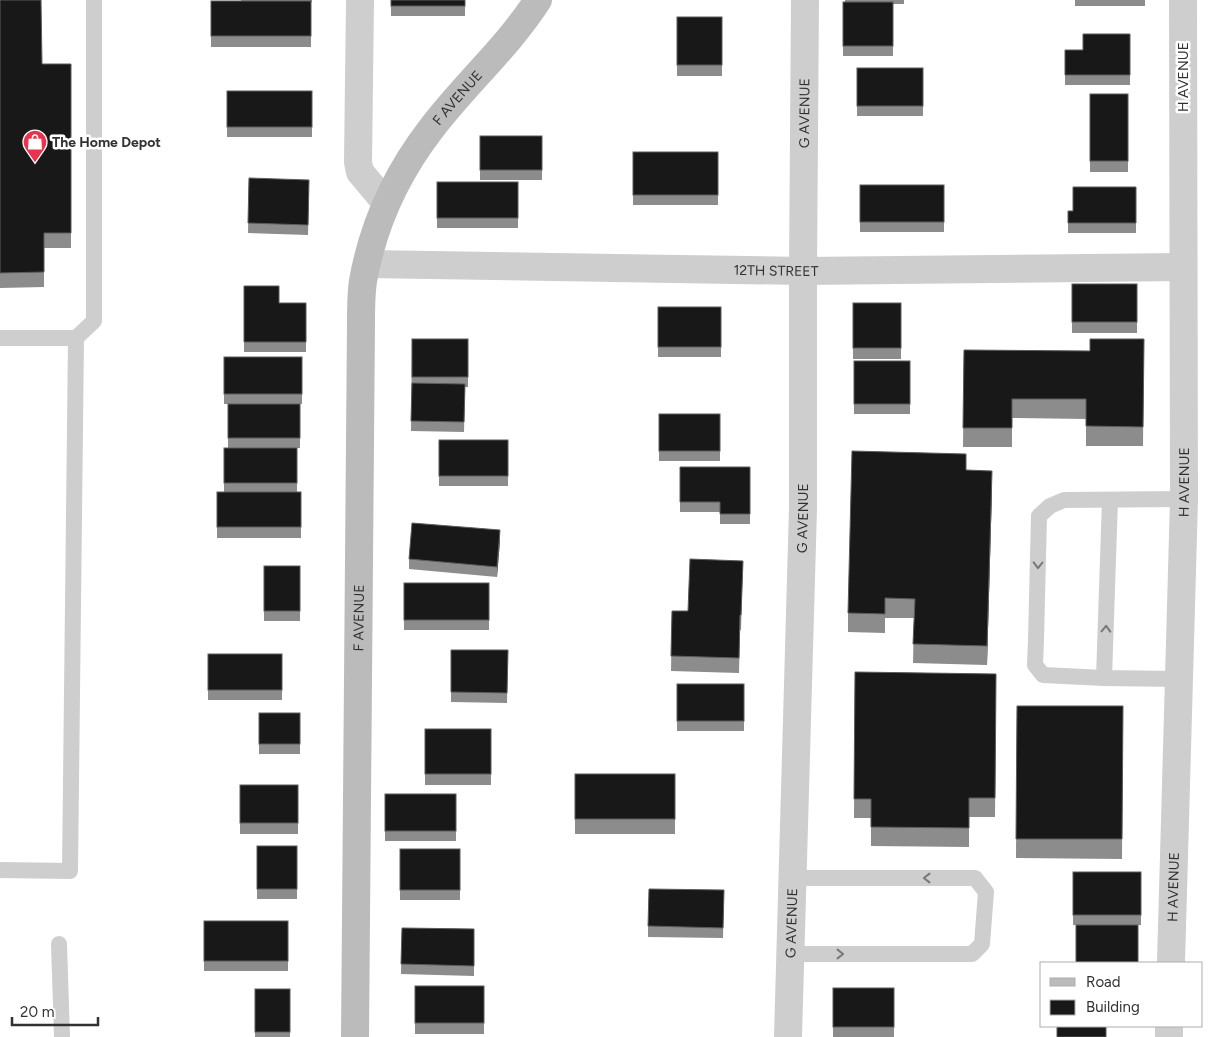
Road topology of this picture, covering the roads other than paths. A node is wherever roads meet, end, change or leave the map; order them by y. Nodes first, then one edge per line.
1 (94, 0) edge
2 (360, 0) edge
3 (538, 0) edge
4 (805, 0) edge
5 (1183, 0) edge
6 (386, 203) junction
7 (367, 264) junction
8 (1184, 267) junction
9 (803, 271) junction
10 (0, 338) edge
11 (76, 338) junction
12 (1184, 499) junction
13 (1110, 500) junction
14 (1104, 678) junction
15 (1178, 679) junction
16 (0, 870) edge
17 (793, 878) junction
18 (59, 944) dead end
19 (791, 954) junction
20 (1171, 962) edge
21 (62, 1037) edge
22 (355, 1037) edge
23 (788, 1037) edge

1 - 11 lane
2 - 6 street
3 - 6 street, F AVENUE
4 - 9 street, G AVENUE
5 - 8 street, H AVENUE
6 - 7 street, F AVENUE
7 - 9 street, 12TH STREET
7 - 22 street, F AVENUE
8 - 9 street, 12TH STREET
8 - 12 street, H AVENUE
9 - 17 street, G AVENUE
10 - 11 lane
11 - 16 lane
12 - 13 lane
12 - 15 street, H AVENUE
14 -> 13 lane
13 -> 14 lane
14 - 15 lane
15 - 20 street, H AVENUE
17 - 19 street, G AVENUE
19 -> 17 lane
18 - 21 lane
19 - 23 street, G AVENUE

